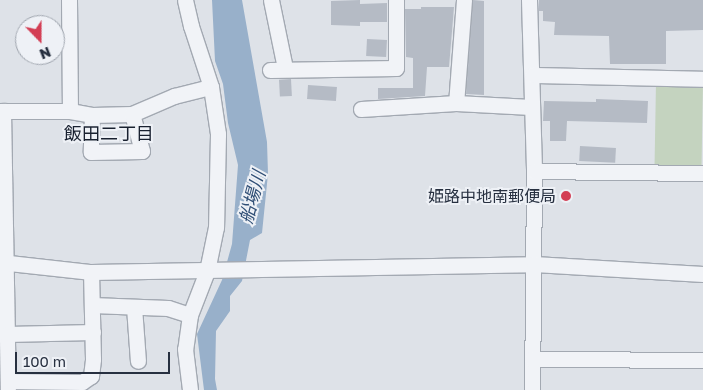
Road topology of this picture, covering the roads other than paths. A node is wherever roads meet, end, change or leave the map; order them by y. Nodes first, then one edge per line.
1 (69, 0) edge
2 (185, 0) edge
3 (271, 0) edge
4 (396, 0) edge
5 (464, 0) edge
6 (530, 0) edge
7 (532, 75) junction
8 (703, 79) edge
9 (211, 87) junction
10 (456, 103) junction
11 (531, 107) junction
12 (361, 109) dead end
13 (2, 111) edge
14 (70, 112) junction
15 (132, 114) junction
16 (92, 115) junction
17 (534, 171) junction
18 (703, 173) edge
19 (3, 262) edge
20 (534, 264) junction
21 (207, 271) junction
22 (91, 272) junction
23 (703, 274) edge
24 (92, 306) junction
25 (134, 307) junction
26 (190, 314) junction
27 (93, 332) junction
28 (7, 334) junction
29 (532, 359) junction
30 (703, 360) edge
31 (138, 361) dead end
32 (4, 363) edge
33 (8, 386) edge
34 (190, 390) edge
35 (532, 390) edge

1 - 14 street
2 - 9 street
3 - 4 street
5 - 10 street
6 - 7 street
7 - 8 street
7 - 11 street
9 - 15 street
9 - 21 street
10 - 11 street
10 - 12 street
11 - 17 street
13 - 14 street
13 - 19 street
14 - 16 street
15 - 16 street
15 - 16 street
17 - 18 street
17 - 20 street
19 - 22 street
19 - 28 street
20 - 21 street
20 - 23 street
20 - 29 street
21 - 22 street
21 - 26 street
22 - 24 street
24 - 25 street
24 - 27 street
25 - 26 street
25 - 31 street
26 - 34 street
27 - 28 street
27 - 33 street
28 - 32 street
29 - 30 street
29 - 35 street
32 - 33 street

